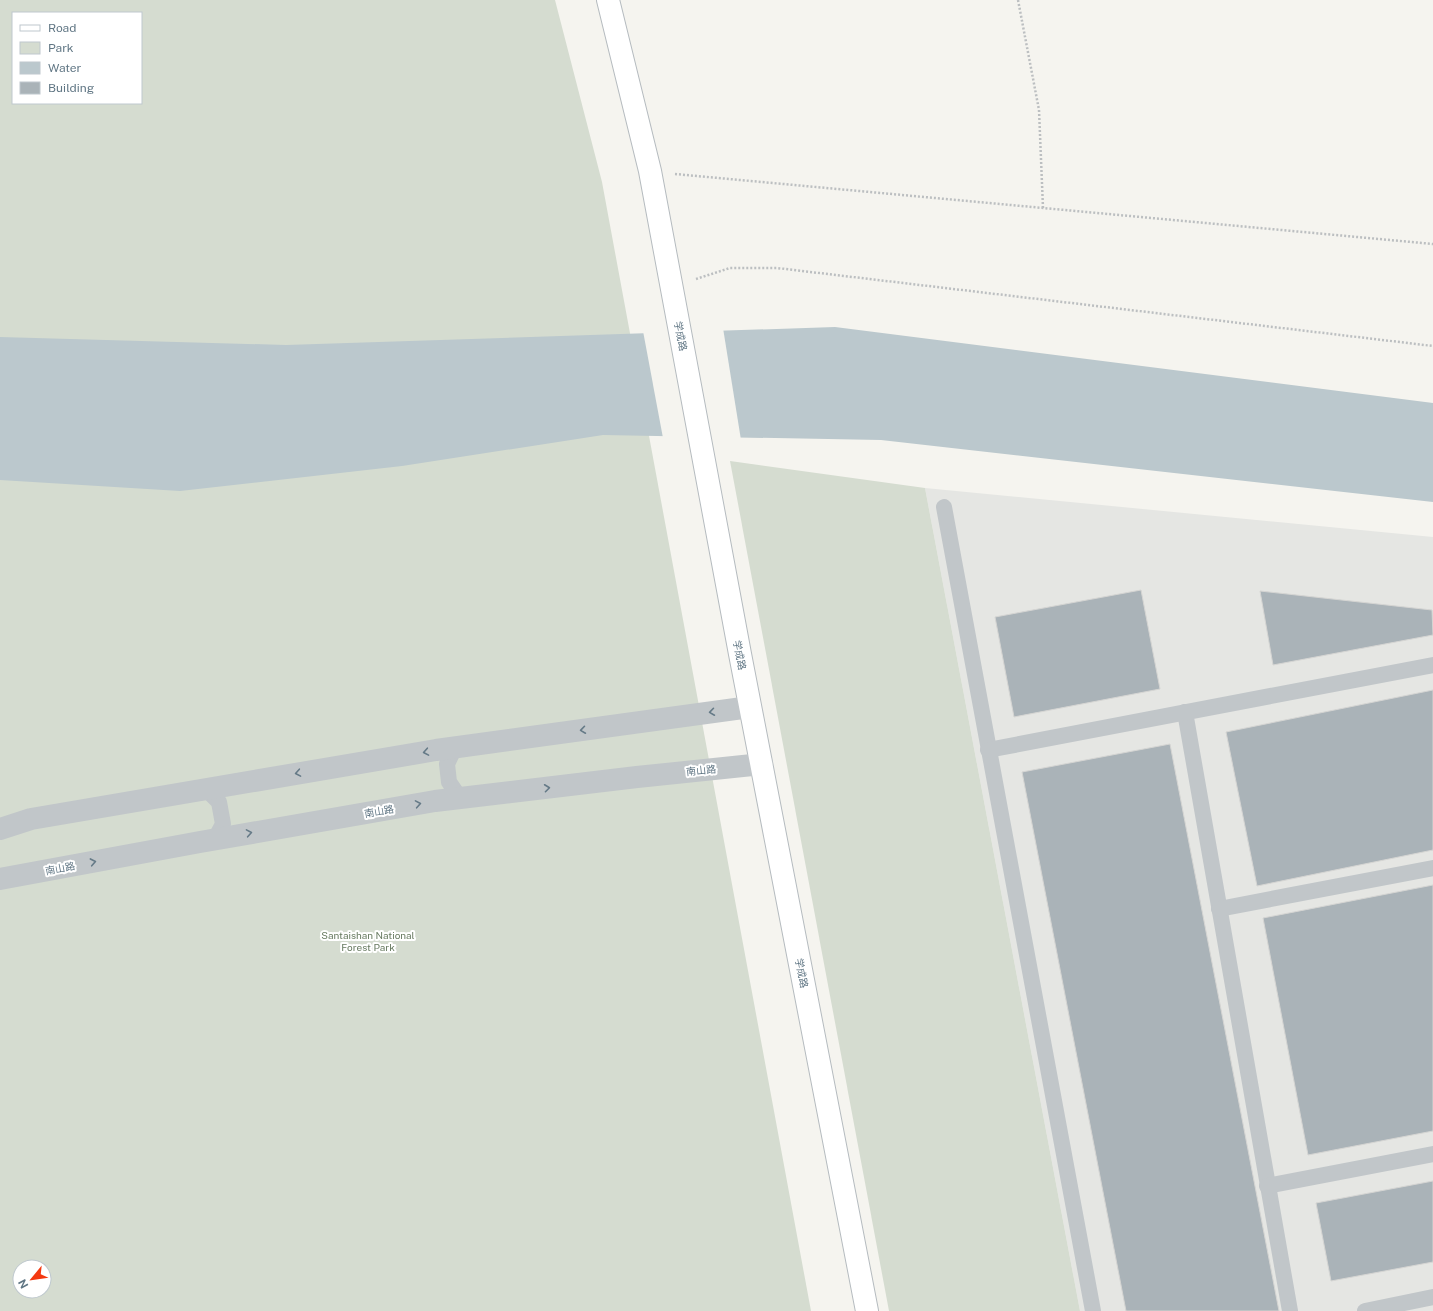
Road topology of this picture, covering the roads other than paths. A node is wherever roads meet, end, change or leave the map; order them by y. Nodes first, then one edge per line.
1 (608, 0) edge
2 (944, 507) dead end
3 (1433, 665) edge
4 (750, 707) junction
5 (1185, 712) junction
6 (455, 747) junction
7 (988, 750) junction
8 (762, 764) junction
9 (206, 789) junction
10 (460, 798) junction
11 (0, 829) edge
12 (215, 839) junction
13 (1433, 868) edge
14 (0, 880) edge
15 (1219, 909) junction
16 (1433, 1154) edge
17 (1267, 1186) junction
18 (1433, 1297) edge
19 (867, 1311) edge
20 (1093, 1311) edge
21 (1290, 1311) edge
22 (1365, 1311) edge

1 - 4 street, 学成路
2 - 7 lane
3 - 5 lane
4 -> 6 street
4 - 8 street, 学成路
5 - 7 lane
5 - 15 lane
6 -> 9 street
6 - 10 lane
7 - 20 lane
10 -> 8 street, 南山路
8 - 19 street, 学成路
9 - 11 street
9 - 12 lane
12 -> 10 street, 南山路
14 -> 12 street, 南山路
13 - 15 lane
15 - 17 lane
16 - 17 lane
17 - 21 lane
18 - 22 lane

